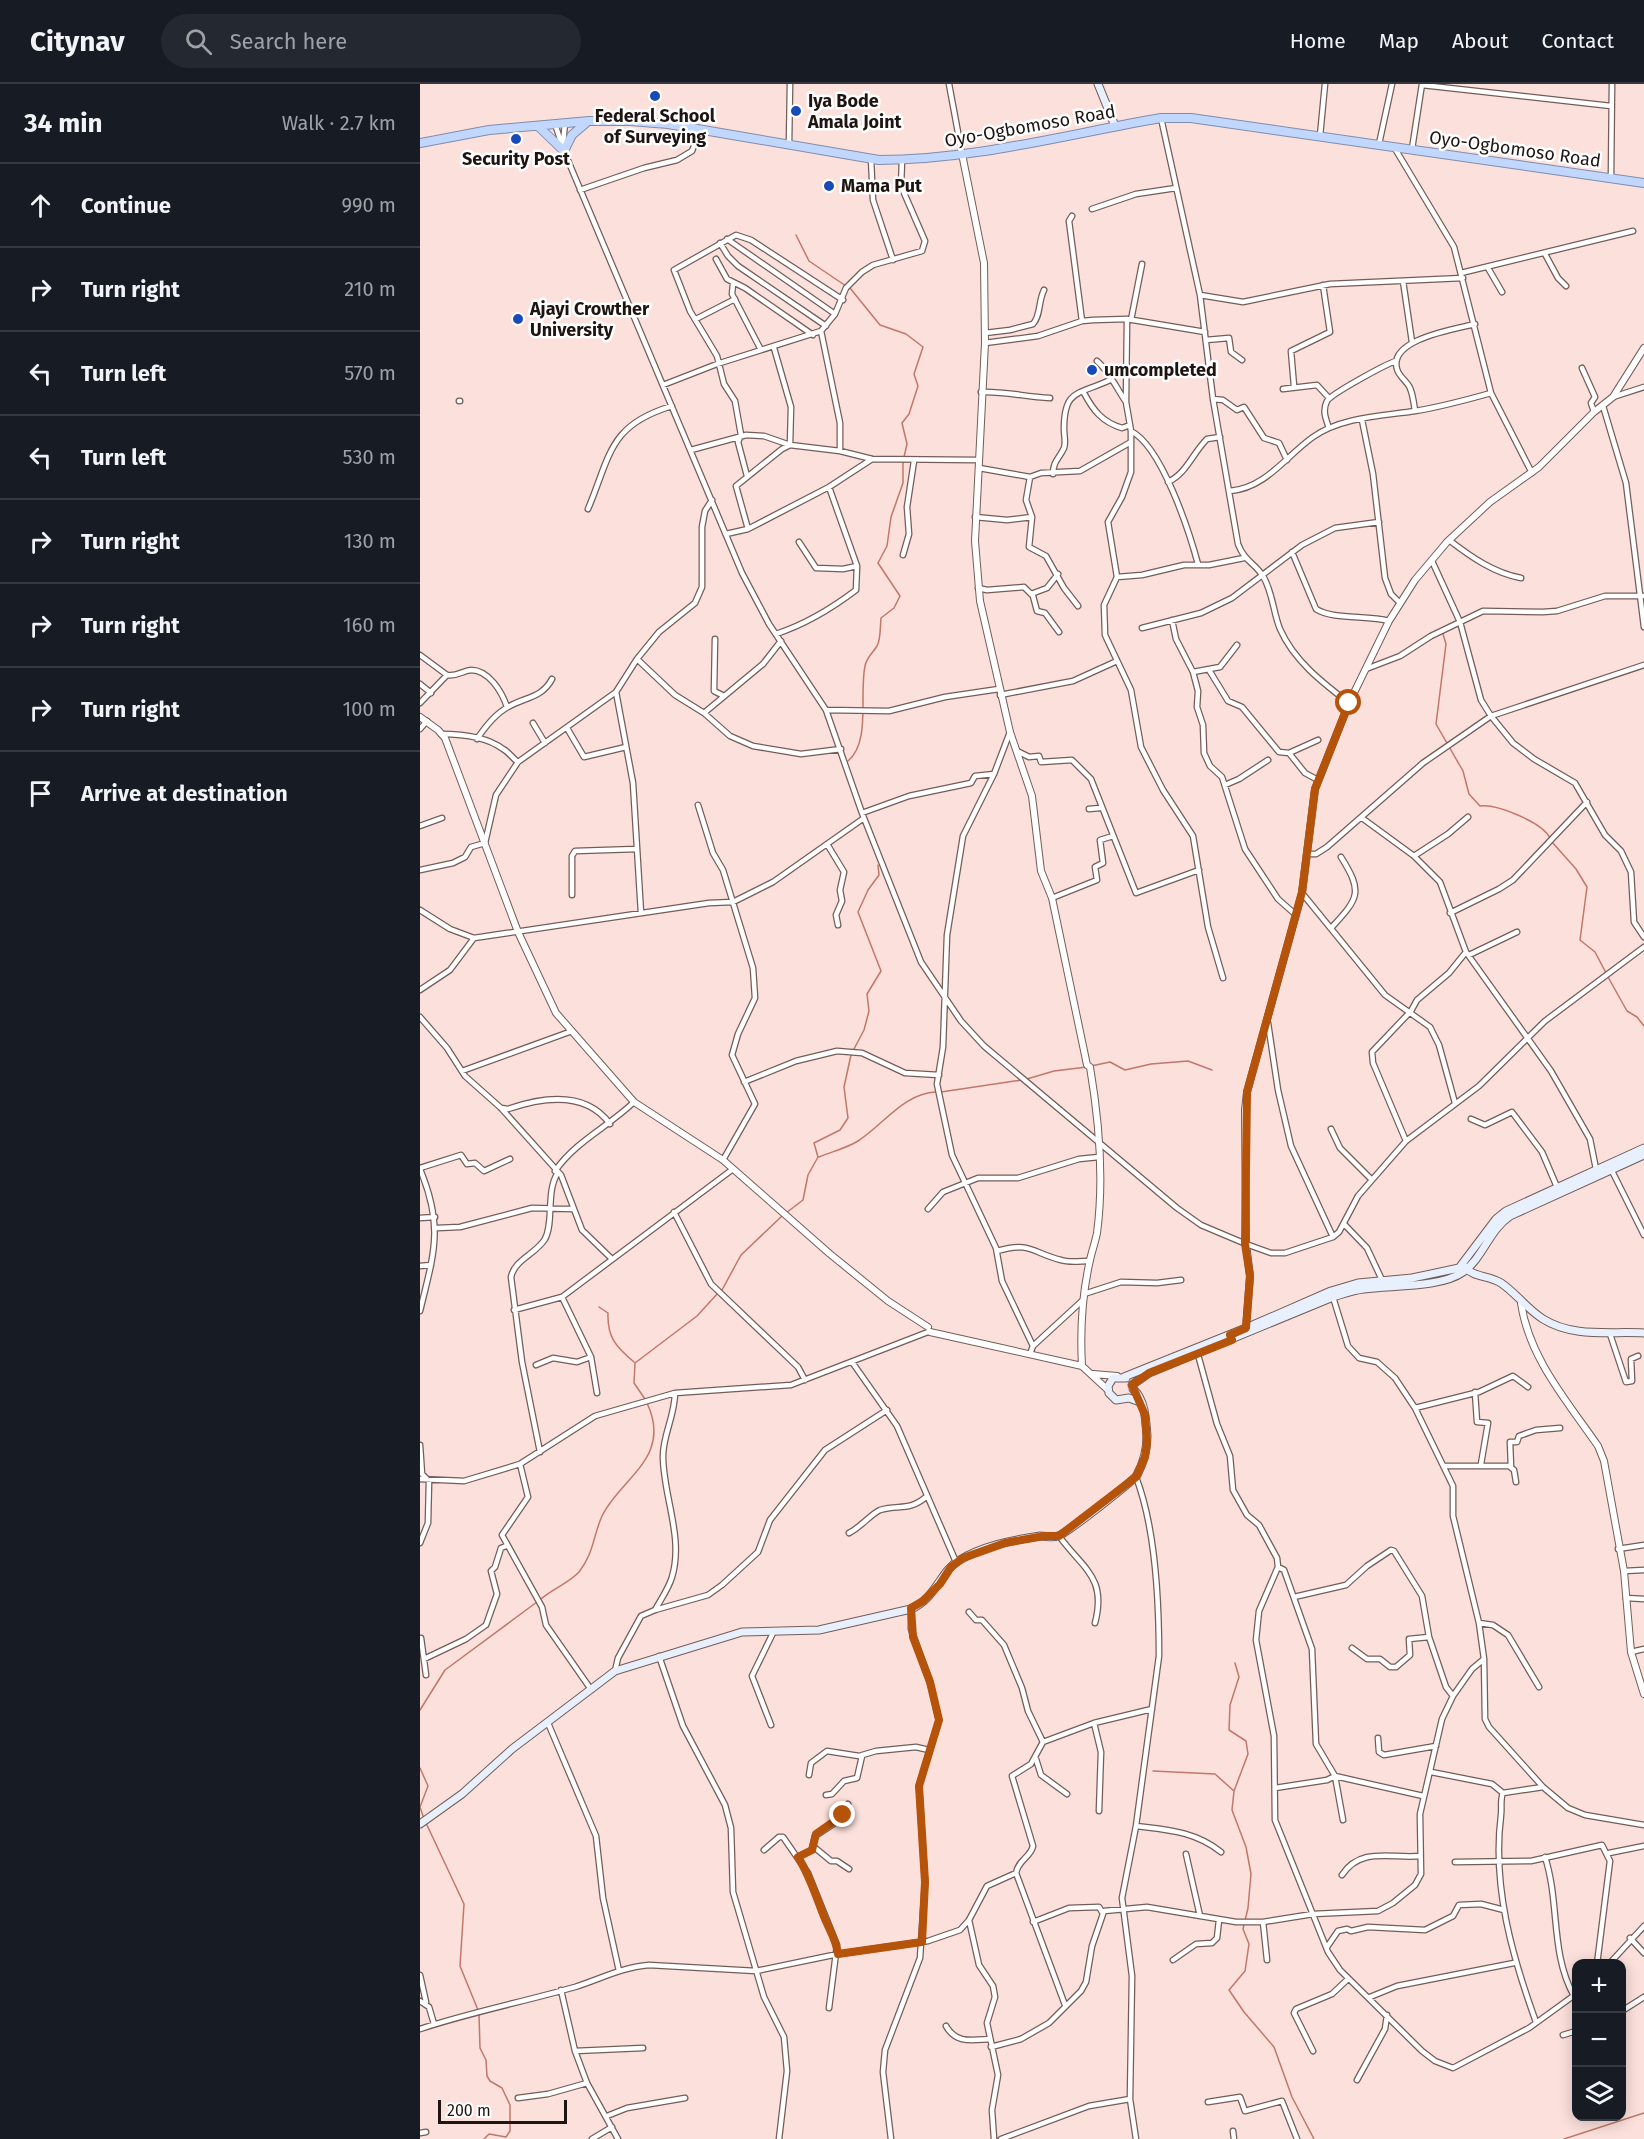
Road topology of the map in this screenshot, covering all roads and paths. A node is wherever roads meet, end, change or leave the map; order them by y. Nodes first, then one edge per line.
1 (790, 84) edge
2 (949, 84) edge
3 (1098, 84) edge
4 (1325, 84) edge
5 (1392, 84) edge
6 (1611, 84) edge
7 (1422, 85) edge
8 (1611, 106) junction
9 (1161, 118) junction
10 (589, 121) junction
11 (565, 123) junction
12 (555, 124) junction
13 (538, 126) junction
14 (1115, 126) junction
15 (700, 130) junction
16 (1320, 136) junction
17 (420, 142) edge
18 (1379, 144) junction
19 (789, 145) junction
20 (1394, 147) junction
21 (563, 148) junction
22 (1413, 149) junction
23 (962, 154) junction
24 (871, 159) junction
25 (902, 160) junction
26 (1611, 178) junction
27 (1644, 183) edge
28 (1176, 188) junction
29 (580, 190) junction
30 (1092, 209) dead end
31 (1072, 216) dead end
32 (1633, 231) dead end
33 (727, 239) junction
34 (720, 243) junction
35 (1545, 254) junction
36 (716, 259) dead end
37 (893, 260) junction
38 (1142, 264) dead end
39 (1488, 268) junction
40 (1462, 276) junction
41 (1403, 281) junction
42 (733, 284) junction
43 (1323, 285) junction
44 (1566, 286) dead end
45 (1044, 290) dead end
46 (1502, 292) dead end
47 (1200, 296) junction
48 (735, 299) junction
49 (843, 300) junction
50 (835, 314) junction
51 (696, 319) junction
52 (1129, 320) junction
53 (1082, 321) junction
54 (1475, 324) junction
55 (826, 327) junction
56 (821, 331) junction
57 (1205, 332) junction
58 (985, 333) junction
59 (813, 335) junction
60 (1206, 340) junction
61 (1412, 342) junction
62 (985, 343) junction
63 (774, 348) junction
64 (1644, 348) edge
65 (761, 350) junction
66 (1242, 360) dead end
67 (1097, 361) dead end
68 (1395, 361) junction
69 (717, 364) junction
70 (1582, 368) dead end
71 (1110, 380) junction
72 (663, 385) junction
73 (1294, 386) junction
74 (1644, 387) edge
75 (1283, 389) dead end
76 (981, 392) junction
77 (1084, 393) junction
78 (1491, 393) junction
79 (1613, 397) junction
80 (1050, 398) dead end
81 (1329, 398) junction
82 (1213, 399) junction
83 (1126, 402) junction
84 (1603, 405) junction
85 (672, 406) junction
86 (1415, 411) junction
87 (1594, 411) junction
88 (1362, 420) junction
89 (1130, 428) junction
90 (1329, 428) junction
91 (741, 435) junction
92 (1220, 437) junction
93 (1131, 442) junction
94 (790, 445) junction
95 (691, 450) junction
96 (840, 451) junction
97 (872, 459) junction
98 (977, 460) junction
99 (1287, 460) junction
100 (914, 461) junction
101 (979, 468) junction
102 (1532, 473) junction
103 (1053, 474) junction
104 (747, 476) junction
105 (1030, 477) junction
106 (1168, 482) junction
107 (829, 487) junction
108 (1230, 491) junction
109 (712, 501) junction
110 (588, 509) dead end
111 (975, 517) junction
112 (1032, 517) junction
113 (1378, 522) junction
114 (748, 529) junction
115 (726, 534) junction
116 (1449, 540) junction
117 (800, 542) dead end
118 (1292, 552) junction
119 (903, 555) dead end
120 (1244, 558) junction
121 (1432, 561) junction
122 (1198, 564) junction
123 (857, 566) junction
124 (1058, 574) junction
125 (1263, 575) junction
126 (1117, 578) junction
127 (1521, 578) dead end
128 (978, 588) junction
129 (1031, 594) junction
130 (1642, 596) edge
131 (1400, 603) junction
132 (1078, 606) dead end
133 (1172, 620) junction
134 (1389, 621) junction
135 (1460, 622) junction
136 (1644, 627) edge
137 (1142, 628) dead end
138 (1059, 632) dead end
139 (776, 634) junction
140 (715, 639) dead end
141 (781, 641) junction
142 (1237, 645) dead end
143 (420, 655) edge
144 (637, 658) junction
145 (1118, 661) junction
146 (1644, 665) edge
147 (1365, 669) junction
148 (1209, 670) junction
149 (1193, 672) junction
150 (447, 675) junction
151 (552, 679) dead end
152 (420, 684) edge
153 (616, 692) junction
154 (1000, 692) junction
155 (431, 693) junction
156 (724, 696) junction
157 (420, 703) edge
158 (1349, 703) junction
159 (507, 707) junction
160 (826, 710) junction
161 (704, 713) junction
162 (1491, 716) junction
163 (420, 717) edge
164 (427, 722) junction
165 (532, 723) dead end
166 (567, 728) junction
167 (420, 729) edge
168 (1010, 732) junction
169 (441, 734) junction
170 (477, 739) junction
171 (1318, 740) dead end
172 (545, 742) junction
173 (626, 747) junction
174 (841, 749) junction
175 (1017, 751) junction
176 (1289, 753) junction
177 (1268, 760) dead end
178 (518, 762) junction
179 (994, 774) junction
180 (1318, 780) junction
181 (1225, 785) junction
182 (1587, 802) junction
183 (698, 805) dead end
184 (1100, 808) junction
185 (1089, 809) dead end
186 (863, 816) junction
187 (1468, 817) dead end
188 (442, 818) dead end
189 (1362, 818) junction
190 (420, 826) edge
191 (1113, 836) junction
192 (485, 843) junction
193 (827, 844) junction
194 (637, 849) junction
195 (1308, 854) junction
196 (1414, 856) junction
197 (1341, 857) dead end
198 (420, 870) edge
199 (1198, 870) junction
200 (1302, 892) junction
201 (572, 895) dead end
202 (1052, 898) junction
203 (733, 902) junction
204 (420, 910) edge
205 (641, 913) junction
206 (1450, 913) junction
207 (1296, 915) junction
208 (838, 926) dead end
209 (1332, 927) junction
210 (518, 932) junction
211 (1517, 932) dead end
212 (1644, 937) edge
213 (474, 938) junction
214 (1644, 947) edge
215 (1468, 954) junction
216 (1222, 978) dead end
217 (420, 990) edge
218 (945, 997) junction
219 (1410, 1011) junction
220 (420, 1017) edge
221 (1268, 1023) junction
222 (572, 1031) junction
223 (1525, 1038) junction
224 (462, 1071) junction
225 (939, 1075) junction
226 (744, 1082) junction
227 (634, 1102) junction
228 (1455, 1102) junction
229 (501, 1108) junction
230 (1471, 1119) dead end
231 (610, 1124) junction
232 (1330, 1129) dead end
233 (1406, 1141) junction
234 (1100, 1143) junction
235 (1644, 1148) edge
236 (1644, 1155) edge
237 (1099, 1157) junction
238 (510, 1159) dead end
239 (723, 1161) junction
240 (420, 1169) edge
241 (733, 1169) junction
242 (1596, 1169) junction
243 (1611, 1169) junction
244 (556, 1172) junction
245 (1371, 1179) junction
246 (1573, 1183) junction
247 (963, 1184) junction
248 (1557, 1187) junction
249 (549, 1208) junction
250 (573, 1209) junction
251 (928, 1209) dead end
252 (674, 1212) junction
253 (435, 1217) junction
254 (420, 1218) edge
255 (1345, 1225) junction
256 (437, 1228) junction
257 (1644, 1235) edge
258 (1332, 1237) junction
259 (1245, 1244) junction
260 (997, 1251) junction
261 (612, 1259) junction
262 (1090, 1261) junction
263 (431, 1265) junction
264 (420, 1266) edge
265 (1465, 1267) junction
266 (1180, 1280) dead end
267 (1382, 1280) junction
268 (1332, 1294) junction
269 (562, 1297) junction
270 (1084, 1297) junction
271 (1521, 1303) junction
272 (514, 1310) junction
273 (420, 1311) edge
274 (1246, 1328) junction
275 (927, 1330) junction
276 (1644, 1333) edge
277 (1610, 1334) junction
278 (1231, 1337) junction
279 (1033, 1346) junction
280 (1197, 1351) junction
281 (1030, 1354) junction
282 (1638, 1356) dead end
283 (591, 1357) junction
284 (852, 1362) junction
285 (536, 1365) dead end
286 (1082, 1366) junction
287 (1093, 1374) junction
288 (1120, 1376) junction
289 (806, 1380) junction
290 (1133, 1387) junction
291 (1528, 1387) dead end
292 (1108, 1390) junction
293 (1475, 1392) junction
294 (597, 1393) dead end
295 (675, 1393) junction
296 (1129, 1398) junction
297 (1140, 1402) junction
298 (1415, 1408) junction
299 (887, 1410) junction
300 (1560, 1428) dead end
301 (420, 1445) edge
302 (540, 1452) junction
303 (520, 1464) junction
304 (1481, 1464) junction
305 (1444, 1466) junction
306 (1511, 1467) junction
307 (1136, 1477) junction
308 (420, 1479) edge
309 (429, 1481) junction
310 (1516, 1482) dead end
311 (926, 1497) junction
312 (849, 1533) dead end
313 (1059, 1536) junction
314 (420, 1543) edge
315 (1644, 1545) edge
316 (506, 1546) junction
317 (1618, 1549) junction
318 (956, 1562) junction
319 (1278, 1567) junction
320 (1644, 1570) edge
321 (1624, 1571) junction
322 (1294, 1597) junction
323 (1626, 1598) junction
324 (1644, 1599) edge
325 (911, 1608) junction
326 (655, 1610) junction
327 (969, 1612) dead end
328 (1095, 1623) dead end
329 (1479, 1623) junction
330 (774, 1631) junction
331 (1429, 1637) junction
332 (421, 1638) edge
333 (1352, 1648) dead end
334 (1644, 1649) edge
335 (1631, 1652) junction
336 (659, 1656) junction
337 (424, 1659) junction
338 (1484, 1659) junction
339 (615, 1671) junction
340 (426, 1675) dead end
341 (1539, 1687) dead end
342 (590, 1688) junction
343 (1644, 1694) edge
344 (1453, 1696) junction
345 (1152, 1710) junction
346 (548, 1723) junction
347 (1094, 1723) junction
348 (771, 1725) dead end
349 (1378, 1738) dead end
350 (1044, 1742) junction
351 (1436, 1746) junction
352 (929, 1750) junction
353 (862, 1756) junction
354 (1036, 1759) junction
355 (1431, 1772) junction
356 (809, 1775) dead end
357 (1335, 1776) junction
358 (1543, 1787) junction
359 (1275, 1788) junction
360 (1503, 1793) junction
361 (1067, 1794) dead end
362 (826, 1795) dead end
363 (1423, 1796) junction
364 (848, 1804) dead end
365 (1099, 1811) dead end
366 (1343, 1820) dead end
367 (420, 1824) edge
368 (1644, 1825) edge
369 (1136, 1826) junction
370 (1644, 1846) edge
371 (814, 1847) junction
372 (765, 1850) dead end
373 (1221, 1852) dead end
374 (1609, 1853) junction
375 (1186, 1854) dead end
376 (1420, 1856) junction
377 (798, 1857) junction
378 (1545, 1857) junction
379 (1501, 1860) junction
380 (1455, 1862) dead end
381 (849, 1869) dead end
382 (1016, 1873) junction
383 (1342, 1875) dead end
384 (1122, 1909) junction
385 (1504, 1910) junction
386 (1102, 1912) junction
387 (1313, 1914) junction
388 (1200, 1916) junction
389 (969, 1920) junction
390 (1219, 1920) junction
391 (1033, 1922) junction
392 (1263, 1922) junction
393 (1644, 1926) edge
394 (1630, 1938) junction
395 (922, 1942) junction
396 (1327, 1947) junction
397 (1644, 1953) edge
398 (838, 1954) junction
399 (1598, 1959) edge
400 (1612, 1959) edge
401 (1173, 1960) dead end
402 (1267, 1960) dead end
403 (1514, 1963) junction
404 (619, 1971) junction
405 (756, 1971) junction
406 (420, 1975) edge
407 (1348, 1979) junction
408 (561, 1990) junction
409 (1572, 1990) edge
410 (1370, 1997) junction
411 (1572, 1997) edge
412 (1644, 1997) edge
413 (423, 2001) edge
414 (1065, 2005) junction
415 (829, 2008) dead end
416 (1626, 2008) edge
417 (1386, 2013) junction
418 (1536, 2022) junction
419 (434, 2024) junction
420 (946, 2026) dead end
421 (420, 2029) edge
422 (1572, 2032) edge
423 (1563, 2035) dead end
424 (990, 2039) junction
425 (992, 2047) junction
426 (643, 2048) dead end
427 (575, 2051) junction
428 (1312, 2051) dead end
429 (1357, 2080) dead end
430 (587, 2083) junction
431 (518, 2098) dead end
432 (685, 2098) dead end
433 (1130, 2099) junction
434 (1208, 2102) dead end
435 (607, 2116) junction
436 (612, 2127) junction
437 (1233, 2131) dead end
438 (426, 2132) dead end
439 (420, 2133) edge
440 (592, 2139) edge
441 (618, 2139) edge
442 (778, 2139) edge
443 (891, 2139) edge
444 (994, 2139) edge
445 (1001, 2139) edge
446 (1136, 2139) edge
447 (1234, 2139) edge
448 (1297, 2139) edge

1 - 19 street
2 - 23 street
3 - 14 main road
4 - 16 street
5 - 18 street
6 - 8 street
7 - 8 street
7 - 22 street
8 - 26 street
9 - 14 highway, Oyo-Ogbomoso Road
9 - 16 highway, Oyo-Ogbomoso Road
9 - 28 street
10 - 11 highway, Oyo-Ogbomoso Road
10 - 15 highway, Oyo-Ogbomoso Road
10 - 21 highway
11 - 12 highway, Oyo-Ogbomoso Road
11 - 21 street
12 - 13 highway, Oyo-Ogbomoso Road
12 - 21 street
13 - 17 highway, Oyo-Ogbomoso Road
13 - 21 highway
14 - 23 highway, Oyo-Ogbomoso Road
15 - 19 highway, Oyo-Ogbomoso Road
15 - 29 street
16 - 18 highway, Oyo-Ogbomoso Road
18 - 20 highway, Oyo-Ogbomoso Road
19 - 24 highway, Oyo-Ogbomoso Road
20 - 22 highway, Oyo-Ogbomoso Road
20 - 40 street
21 - 29 street
22 - 26 highway, Oyo-Ogbomoso Road
23 - 25 highway, Oyo-Ogbomoso Road
23 - 58 street
24 - 25 highway, Oyo-Ogbomoso Road
24 - 37 street
25 - 37 street
26 - 27 highway, Oyo-Ogbomoso Road
28 - 30 street
28 - 47 street
29 - 72 street
31 - 53 street
32 - 35 street
33 - 34 street
33 - 49 street
33 - 50 street
34 - 51 street
34 - 55 street
35 - 39 street
35 - 44 street
36 - 42 street
37 - 49 street
38 - 52 street
39 - 40 street
39 - 46 street
40 - 41 street
40 - 54 street
41 - 43 street
41 - 61 street
42 - 48 street
42 - 59 street
43 - 47 street
43 - 73 street
45 - 58 street
47 - 57 street
48 - 51 street
48 - 65 street
49 - 50 street
50 - 55 street
51 - 69 street
52 - 53 street
52 - 57 street
52 - 83 street
53 - 62 street
54 - 61 street
54 - 78 street
55 - 56 street
56 - 59 street
56 - 96 street
57 - 60 street
58 - 62 street
59 - 63 street
60 - 66 street
60 - 82 street
61 - 68 street
62 - 76 street
63 - 65 street
63 - 94 street
64 - 79 street
65 - 69 street
67 - 71 street
68 - 81 street
68 - 86 street
69 - 72 street
69 - 91 street
70 - 87 street
71 - 77 street
71 - 83 street
72 - 85 street
73 - 75 street
73 - 81 street
74 - 79 street
76 - 80 street
76 - 98 street
77 - 89 street
77 - 103 street
78 - 86 street
78 - 102 street
79 - 84 street
81 - 90 street
82 - 92 street
82 - 99 street
83 - 89 street
84 - 87 street
84 - 130 street
85 - 95 street
85 - 110 street
86 - 88 street
87 - 102 street
88 - 90 street
88 - 113 street
89 - 93 street
89 - 106 street
90 - 99 street
91 - 94 street
91 - 95 street
91 - 104 street
92 - 106 street
92 - 108 street
93 - 103 street
93 - 126 street
94 - 96 street
94 - 104 street
95 - 109 street
96 - 97 street
97 - 100 street
97 - 107 street
98 - 100 street
98 - 101 street
99 - 108 street
100 - 119 street
101 - 105 street
101 - 111 street
102 - 116 street
103 - 105 street
104 - 114 street
105 - 112 street
106 - 122 street
107 - 114 street
107 - 123 street
108 - 120 street
109 - 115 street
109 - 144 street
111 - 112 street
111 - 128 street
112 - 124 street
113 - 118 street
113 - 131 street
114 - 115 street
115 - 139 street
116 - 121 street
116 - 127 street
117 - 123 street
118 - 125 street
118 - 134 street
120 - 122 street
120 - 125 street
121 - 131 street
121 - 135 street
122 - 126 street
123 - 139 street
124 - 129 street
124 - 132 street
125 - 133 street
125 - 158 street
126 - 145 street
128 - 129 street
128 - 154 street
129 - 138 street
130 - 135 street
130 - 136 street
131 - 134 street
133 - 137 street
133 - 149 street
134 - 147 street
135 - 147 street
135 - 162 street
139 - 141 street
140 - 156 street
141 - 156 street
141 - 160 street
142 - 148 street
143 - 150 street
144 - 153 street
144 - 161 street
145 - 154 street
145 - 199 street
146 - 162 street
147 - 158 street
148 - 149 street
148 - 176 street
149 - 181 street
150 - 155 street
150 - 159 street
151 - 159 street
152 - 155 street
153 - 166 street
153 - 173 street
154 - 160 street
154 - 168 street
155 - 157 street
156 - 161 street
158 - 180 street
159 - 170 street
160 - 174 street
161 - 174 street
162 - 182 street
162 - 189 street
163 - 164 street
164 - 167 street
164 - 169 street
165 - 172 street
166 - 172 street
166 - 173 street
168 - 175 street
168 - 179 street
169 - 170 street
169 - 192 street
170 - 178 street
171 - 176 street
172 - 178 street
173 - 194 street
174 - 186 street
175 - 184 street
175 - 202 street
176 - 180 street
177 - 181 street
178 - 192 street
179 - 186 street
179 - 218 street
180 - 195 street
181 - 207 street
182 - 206 street
182 - 212 street
183 - 203 street
184 - 185 street
184 - 191 street
186 - 193 street
186 - 218 street
187 - 196 street
188 - 190 street
189 - 195 street
189 - 196 street
191 - 199 street
191 - 202 street
192 - 198 street
192 - 210 street
193 - 203 street
193 - 208 street
194 - 201 street
194 - 205 street
195 - 200 street
196 - 206 street
197 - 209 street
199 - 216 street
200 - 207 street
200 - 209 street
202 - 234 street
203 - 205 street
203 - 226 street
204 - 213 street
205 - 210 street
206 - 215 street
207 - 221 street
209 - 219 street
210 - 213 street
210 - 222 street
211 - 215 street
213 - 217 street
214 - 223 street
215 - 219 street
215 - 223 street
218 - 225 street
218 - 234 street
219 - 228 street
219 - 233 street
220 - 224 street
221 - 258 street
221 - 259 street
222 - 224 street
222 - 227 street
223 - 228 street
223 - 242 street
224 - 229 street
225 - 226 street
225 - 247 street
226 - 239 street
227 - 231 street
227 - 239 street
228 - 233 street
229 - 231 street
229 - 244 street
230 - 248 street
231 - 244 street
232 - 245 street
233 - 245 street
234 - 237 street
234 - 259 street
235 - 242 main road
236 - 243 main road
237 - 247 street
237 - 262 street
238 - 240 street
239 - 241 street
240 - 253 street
241 - 252 street
241 - 275 street
242 - 246 main road
243 - 246 main road
243 - 257 street
244 - 249 street
244 - 250 street
245 - 255 street
246 - 248 main road
246 - 265 main road
247 - 251 street
247 - 260 street
248 - 265 main road
249 - 250 street
249 - 256 street
249 - 272 street
250 - 261 street
252 - 261 street
252 - 289 street
253 - 254 street
253 - 256 street
255 - 258 street
255 - 267 street
256 - 263 street
258 - 259 street
259 - 274 street
260 - 262 street
260 - 279 street
261 - 269 street
262 - 270 street
263 - 264 street
263 - 273 street
265 - 267 main road
265 - 268 main road
265 - 271 main road
266 - 270 street
267 - 268 main road
268 - 274 main road
268 - 278 main road
268 - 298 street
269 - 272 street
269 - 283 street
270 - 279 street
270 - 286 street
271 - 277 main road
271 - 317 street
272 - 302 street
274 - 278 main road
275 - 281 street
275 - 284 street
276 - 277 main road
277 - 282 street
278 - 280 main road
279 - 281 street
280 - 288 main road
280 - 290 main road
280 - 319 street
281 - 286 street
283 - 285 street
283 - 294 street
284 - 289 street
284 - 299 street
286 - 287 street
287 - 288 street
287 - 292 street
288 - 290 main road
288 - 292 main road
289 - 295 street
290 - 296 main road
290 - 297 main road
291 - 293 street
292 - 296 main road
293 - 298 street
293 - 304 street
295 - 302 street
295 - 326 street
296 - 297 main road
297 - 307 main road
298 - 305 street
299 - 311 street
299 - 326 street
300 - 306 street
301 - 309 street
302 - 303 street
303 - 309 street
303 - 316 street
304 - 305 street
304 - 306 street
305 - 329 street
306 - 310 street
307 - 313 main road
307 - 345 street
308 - 309 street
309 - 314 street
311 - 312 street
311 - 318 street
313 - 318 main road
313 - 328 street
315 - 317 street
316 - 337 street
316 - 342 street
317 - 321 street
318 - 325 main road
319 - 322 street
319 - 359 street
320 - 321 street
321 - 323 street
322 - 331 street
322 - 357 street
323 - 324 street
323 - 335 street
325 - 330 main road
325 - 352 street
326 - 339 street
327 - 350 street
329 - 338 street
329 - 341 street
330 - 336 main road
330 - 348 street
331 - 333 street
331 - 344 street
332 - 337 street
334 - 335 street
335 - 343 street
336 - 339 main road
336 - 405 street
337 - 340 street
338 - 344 street
338 - 358 street
339 - 342 main road
342 - 346 main road
344 - 351 street
345 - 347 street
345 - 369 street
346 - 367 main road
346 - 404 street
347 - 350 street
347 - 365 street
349 - 351 street
350 - 354 street
351 - 355 street
352 - 353 street
352 - 395 street
353 - 356 street
353 - 362 street
354 - 361 street
354 - 382 street
355 - 360 street
355 - 363 street
357 - 359 street
357 - 363 street
357 - 366 street
358 - 360 street
358 - 368 street
359 - 387 street
360 - 379 street
363 - 376 street
364 - 371 street
369 - 373 street
369 - 384 street
370 - 374 street
371 - 377 street
371 - 381 street
372 - 377 street
374 - 378 street
374 - 399 street
375 - 388 street
376 - 383 street
376 - 387 street
377 - 398 street
378 - 379 street
378 - 409 street
379 - 380 street
379 - 385 street
382 - 389 street
382 - 391 street
384 - 386 street
384 - 388 street
384 - 433 street
385 - 396 street
385 - 403 street
386 - 391 street
386 - 414 street
387 - 392 street
387 - 396 street
388 - 390 street
389 - 395 street
389 - 424 street
390 - 392 street
390 - 401 street
391 - 414 street
392 - 402 street
393 - 394 street
394 - 397 street
394 - 400 street
395 - 398 street
395 - 443 street
396 - 407 street
398 - 405 street
398 - 415 street
403 - 410 street
403 - 418 street
404 - 405 street
404 - 408 street
405 - 442 street
406 - 413 street
407 - 410 street
407 - 428 street
408 - 419 street
408 - 427 street
410 - 417 street
411 - 418 street
412 - 416 street
413 - 419 street
414 - 425 street
417 - 418 street
417 - 429 street
419 - 421 street
420 - 424 street
422 - 423 street
424 - 425 street
425 - 444 street
426 - 427 street
427 - 430 street
430 - 431 street
430 - 435 street
432 - 435 street
433 - 445 street
433 - 446 street
434 - 448 street
435 - 436 street
436 - 440 street
436 - 441 street
437 - 447 street
438 - 439 street

